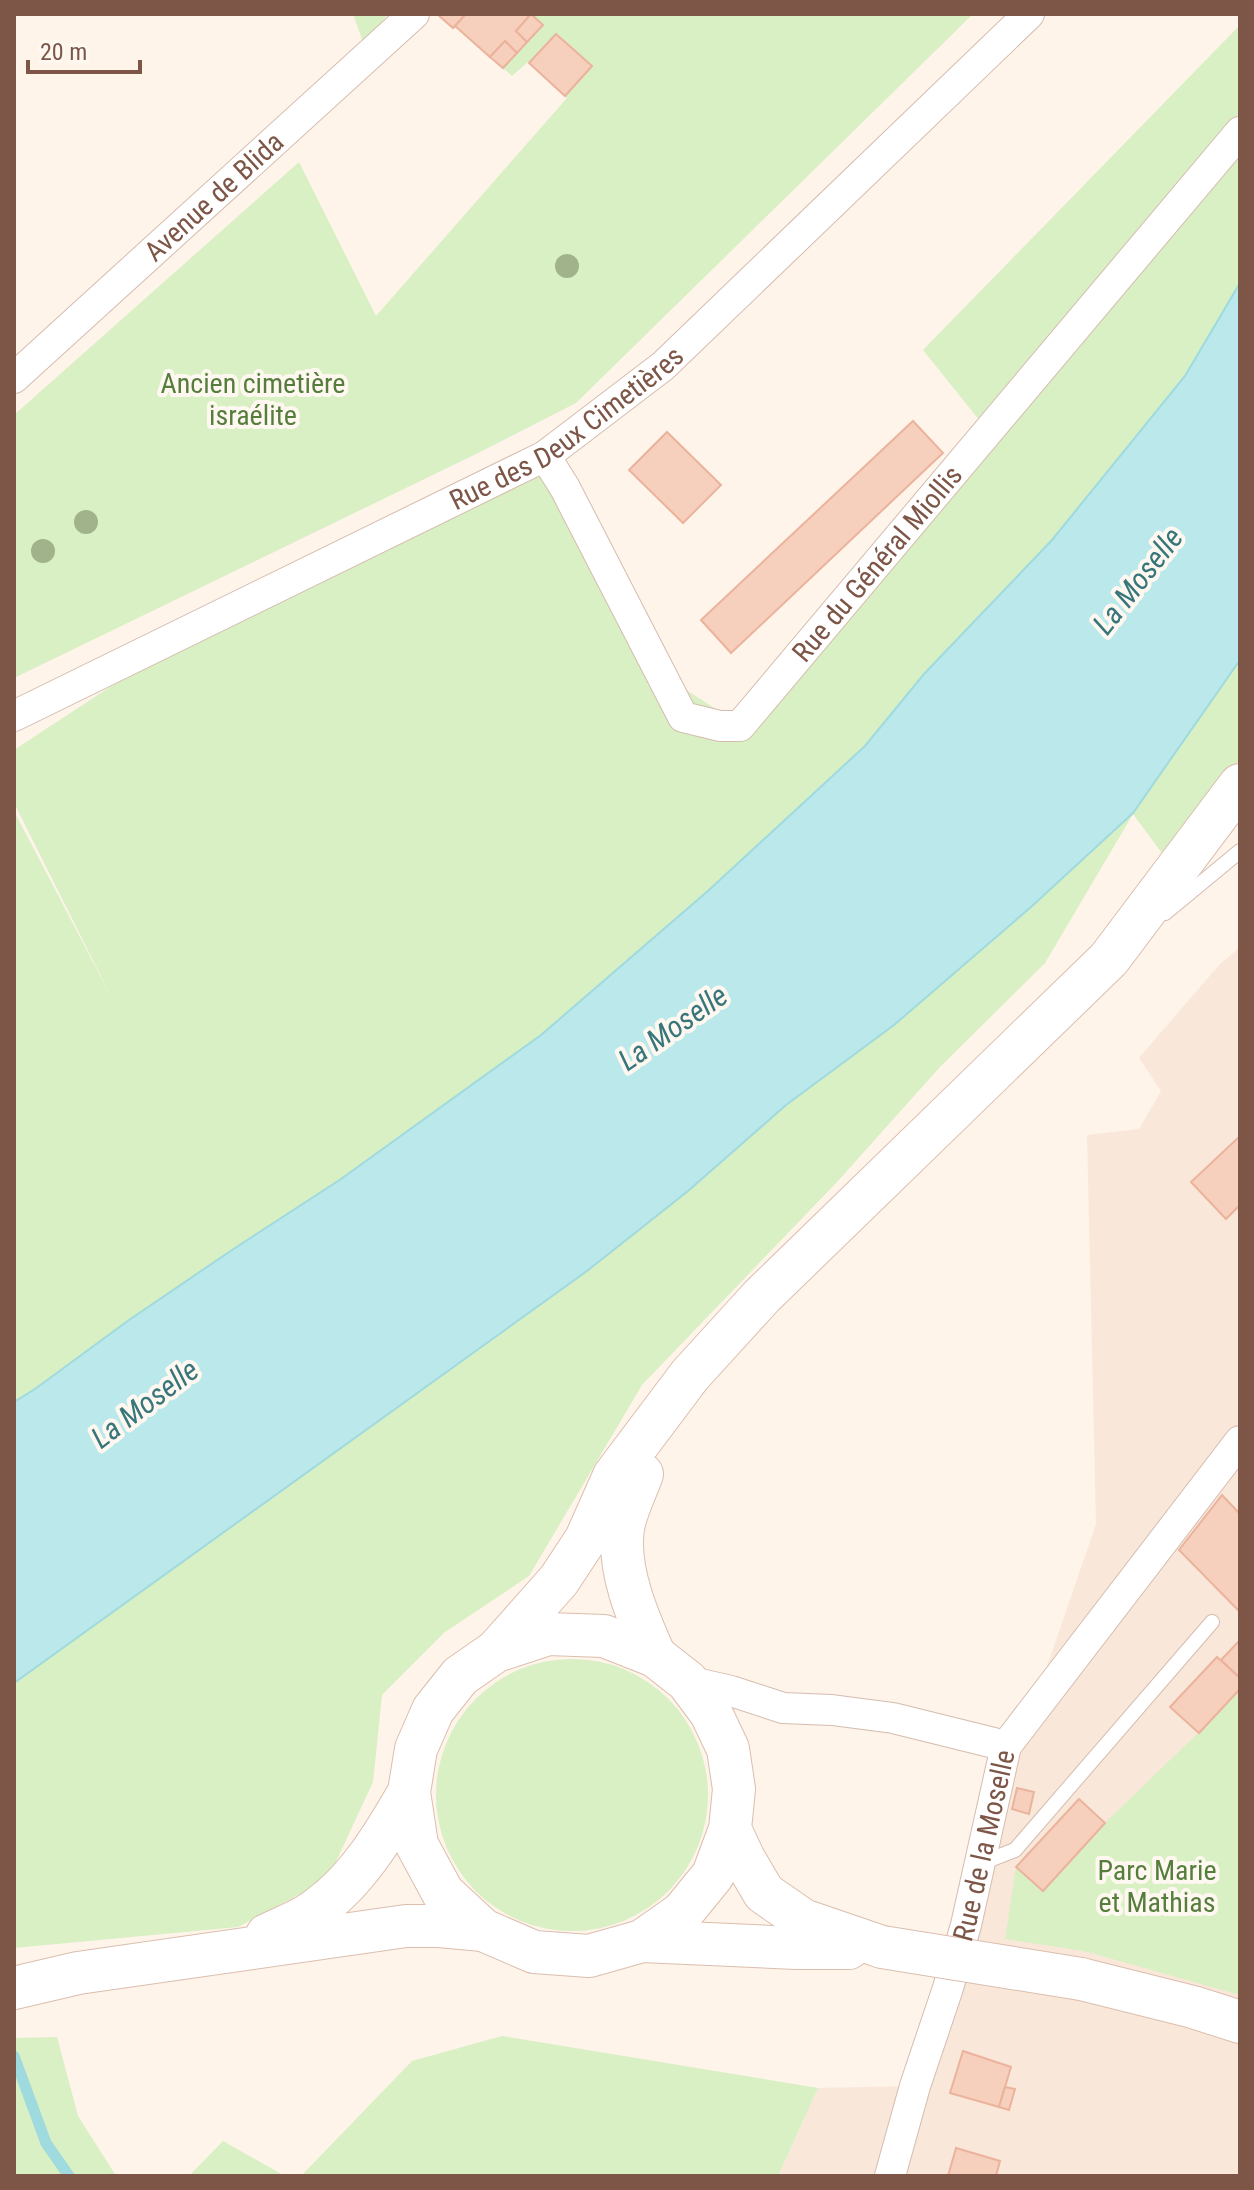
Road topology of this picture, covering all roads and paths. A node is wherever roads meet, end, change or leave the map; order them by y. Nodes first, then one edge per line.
1 (414, 14) edge
2 (1029, 14) edge
3 (1240, 132) edge
4 (14, 378) edge
5 (545, 456) junction
6 (14, 716) edge
7 (1240, 785) edge
8 (1240, 851) edge
9 (1109, 959) junction
10 (667, 1405) junction
11 (1240, 1441) edge
12 (1212, 1622) dead end
13 (496, 1651) junction
14 (671, 1668) junction
15 (1006, 1746) junction
16 (409, 1792) junction
17 (730, 1829) junction
18 (979, 1864) junction
19 (483, 1930) junction
20 (642, 1941) junction
21 (882, 1947) junction
22 (235, 1951) junction
23 (14, 1988) edge
24 (1240, 2022) edge
25 (890, 2176) edge

1 - 4 street, Avenue de Blida
2 - 5 street, Rue des Deux Cimetières
3 - 5 street, Rue du Général Miollis
5 - 6 street, Rue des Deux Cimetières
7 - 9 main road
8 - 9 lane
9 - 10 main road
10 - 13 main road
10 - 14 main road
11 - 15 street, Rue de la Moselle
12 - 18 lane
13 - 14 main road
13 - 16 main road
14 - 15 street
14 - 17 main road
15 - 18 street, Rue de la Moselle
16 - 19 main road
16 - 22 main road
17 - 20 main road
17 - 21 main road
18 - 25 street, Rue de la Moselle
19 - 20 main road
19 - 22 main road
20 - 21 main road
21 - 24 main road, bridge
22 - 23 main road

